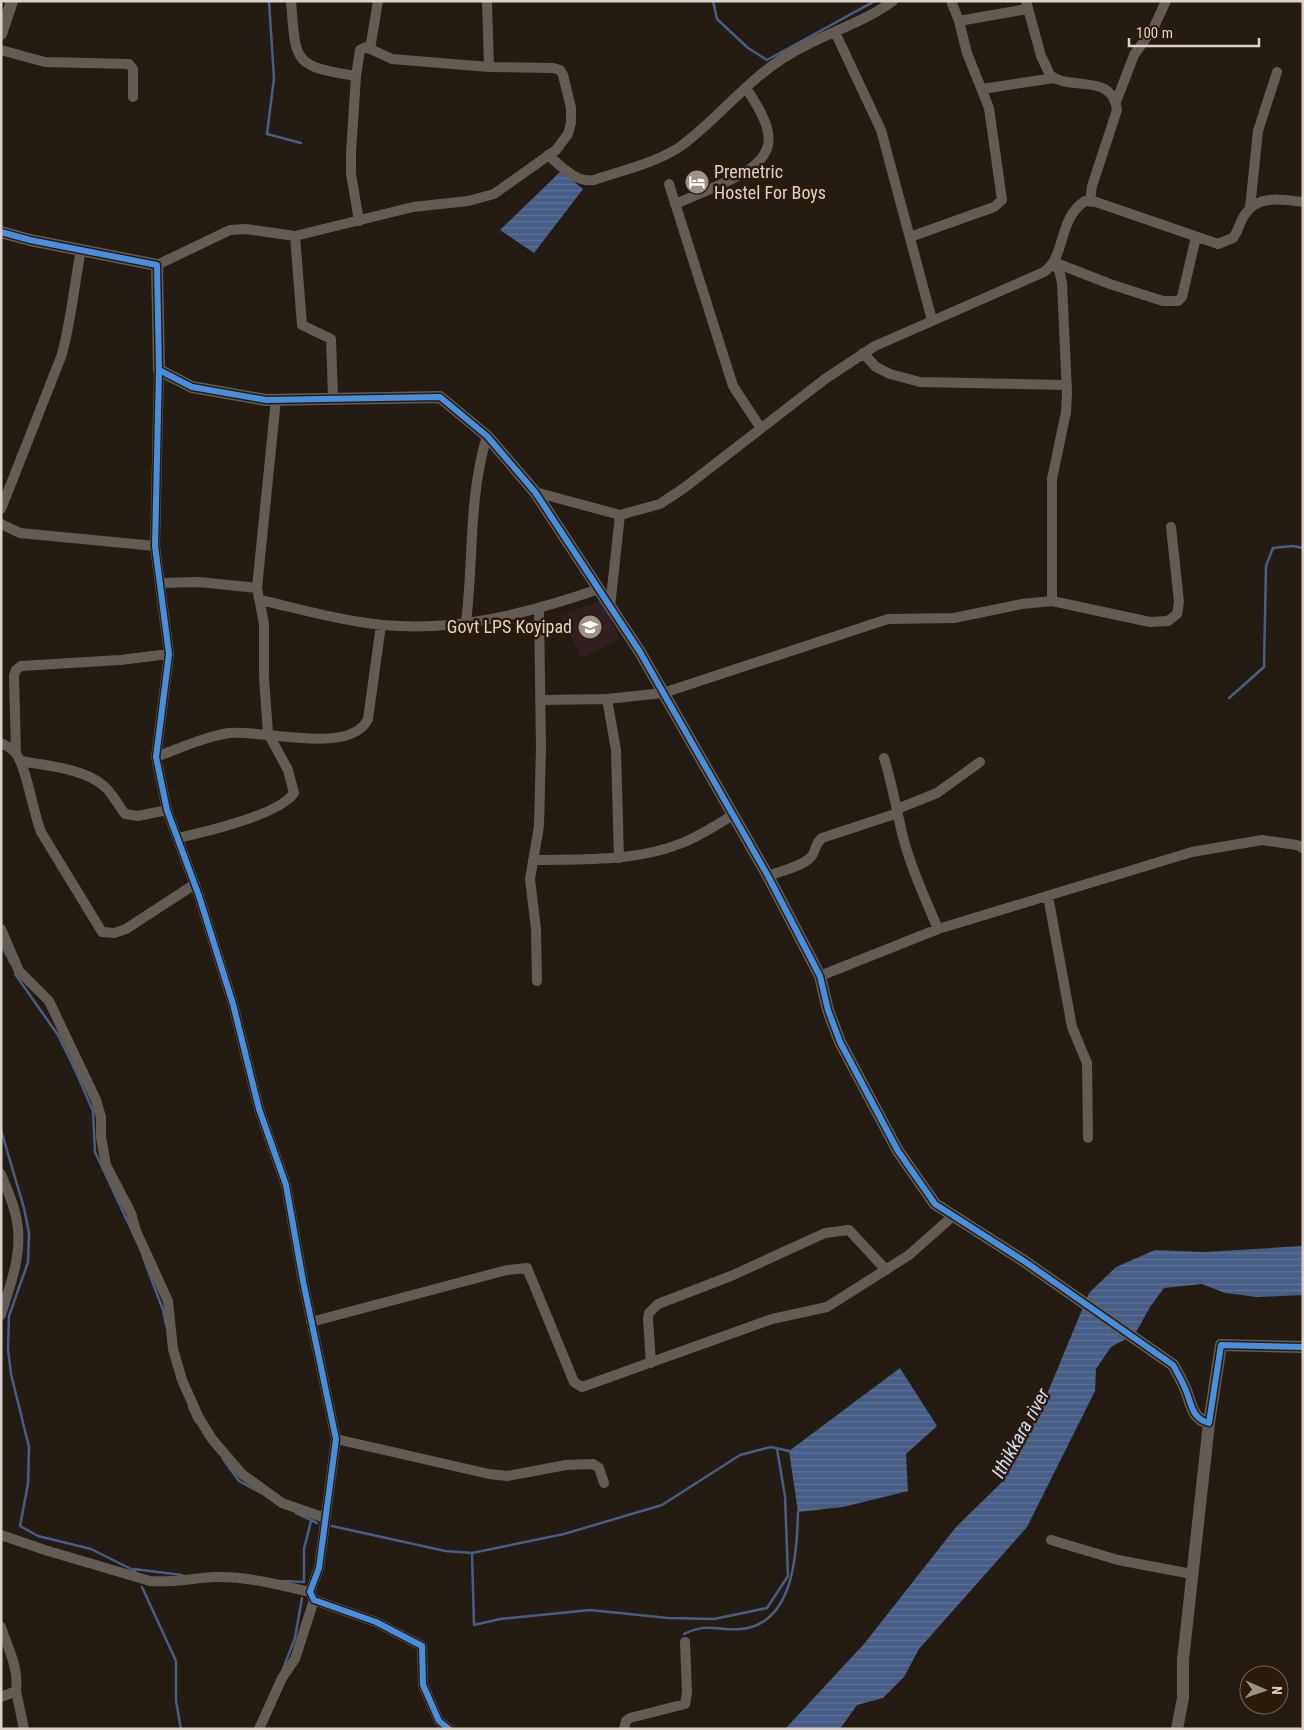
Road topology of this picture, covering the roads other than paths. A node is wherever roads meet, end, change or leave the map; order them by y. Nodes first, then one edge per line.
1 (12, 1) edge
2 (290, 1) edge
3 (378, 1) edge
4 (487, 1) edge
5 (893, 1) edge
6 (951, 1) edge
7 (1166, 1) edge
8 (1027, 5) edge
9 (4, 18) edge
10 (959, 21) junction
11 (835, 32) junction
12 (1, 34) edge
13 (370, 49) junction
14 (1, 50) edge
15 (489, 67) junction
16 (1277, 72) dead end
17 (356, 76) junction
18 (1054, 78) junction
19 (746, 88) junction
20 (982, 89) junction
21 (133, 97) dead end
22 (1116, 102) junction
23 (548, 155) junction
24 (669, 184) dead end
25 (1090, 200) junction
26 (1303, 202) edge
27 (675, 204) junction
28 (1250, 208) junction
29 (359, 221) junction
30 (1, 232) edge
31 (295, 236) junction
32 (910, 237) junction
33 (1196, 237) junction
34 (81, 250) junction
35 (1053, 262) junction
36 (157, 265) junction
37 (932, 320) junction
38 (863, 353) junction
39 (159, 370) junction
40 (1067, 385) junction
41 (333, 397) junction
42 (276, 399) junction
43 (760, 427) junction
44 (487, 436) junction
45 (535, 492) junction
46 (1, 509) edge
47 (620, 515) junction
48 (1, 524) edge
49 (1171, 527) dead end
50 (155, 546) junction
51 (161, 583) junction
52 (257, 588) junction
53 (599, 589) junction
54 (260, 600) junction
55 (1052, 601) junction
56 (610, 607) junction
57 (539, 609) junction
58 (466, 622) junction
59 (381, 625) junction
60 (169, 654) junction
61 (663, 693) junction
62 (607, 699) junction
63 (540, 700) junction
64 (268, 733) junction
65 (1, 743) edge
66 (18, 757) junction
67 (156, 757) junction
68 (884, 758) dead end
69 (980, 762) dead end
70 (167, 810) junction
71 (898, 811) junction
72 (733, 816) junction
73 (178, 838) junction
74 (1303, 848) edge
75 (619, 858) junction
76 (533, 860) junction
77 (768, 876) junction
78 (195, 884) junction
79 (1048, 896) junction
80 (1, 929) edge
81 (938, 929) junction
82 (820, 976) junction
83 (537, 981) dead end
84 (1088, 1138) dead end
85 (1, 1174) edge
86 (953, 1216) junction
87 (886, 1270) junction
88 (1, 1314) edge
89 (311, 1322) junction
90 (1303, 1347) edge
91 (651, 1363) junction
92 (1209, 1423) junction
93 (336, 1439) junction
94 (604, 1483) dead end
95 (325, 1518) junction
96 (1, 1534) edge
97 (1050, 1540) dead end
98 (1192, 1574) junction
99 (312, 1596) junction
100 (1, 1627) edge
101 (685, 1642) dead end
102 (16, 1690) junction
103 (1, 1698) edge
104 (24, 1729) edge
105 (259, 1729) edge
106 (449, 1729) edge
107 (624, 1729) edge
108 (1177, 1729) edge

1 - 9 street
2 - 17 street
3 - 13 street
4 - 15 street
5 - 11 street
6 - 10 street
7 - 22 street
8 - 10 street
8 - 18 street
9 - 12 street
10 - 20 street
11 - 19 street
11 - 32 street
13 - 15 street
13 - 17 street
14 - 21 street
15 - 23 street
16 - 28 street
17 - 29 street
18 - 20 street
18 - 22 street
19 - 23 street
19 - 27 street
20 - 32 street
22 - 25 street
23 - 29 street
24 - 27 street
25 - 33 street
25 - 35 street
26 - 28 street
27 - 43 street
28 - 33 street
29 - 31 street
30 - 34 street
31 - 36 street
31 - 41 street
32 - 37 street
33 - 35 street
34 - 36 street
34 - 46 street
35 - 37 street
35 - 40 street
36 - 39 street
37 - 38 street
38 - 40 street
38 - 43 street
39 - 42 street
39 - 50 street
40 - 55 street
41 - 42 street
41 - 44 street
42 - 52 street
43 - 47 street
44 - 45 street
44 - 58 street
45 - 47 street
45 - 53 street
47 - 56 street
48 - 50 street
49 - 55 street
50 - 51 street
51 - 52 street
51 - 60 street
52 - 54 street
53 - 56 street
53 - 57 street
54 - 59 street
54 - 64 street
55 - 61 street
56 - 61 street
57 - 58 street
57 - 63 street
58 - 59 street
59 - 64 street
60 - 66 street
60 - 67 street
61 - 62 street
61 - 72 street
62 - 63 street
62 - 75 street
63 - 76 street
64 - 67 street
64 - 73 street
65 - 66 street
66 - 70 street
66 - 78 street
67 - 70 street
68 - 71 street
69 - 71 street
70 - 73 street
71 - 77 street
71 - 81 street
72 - 75 street
72 - 77 street
73 - 78 street
74 - 79 street
75 - 76 street
76 - 83 street
77 - 82 street
78 - 89 street
79 - 81 street
79 - 84 street
80 - 95 street
81 - 82 street
82 - 86 street
85 - 88 street
86 - 87 street
86 - 92 street
87 - 91 street
87 - 91 street
89 - 91 street
89 - 93 street
90 - 92 street
92 - 98 street
93 - 94 street
93 - 95 street
95 - 99 street
96 - 99 street
97 - 98 street
98 - 108 street
99 - 105 street
99 - 106 street
100 - 102 street
101 - 107 street
102 - 103 street
102 - 104 street

